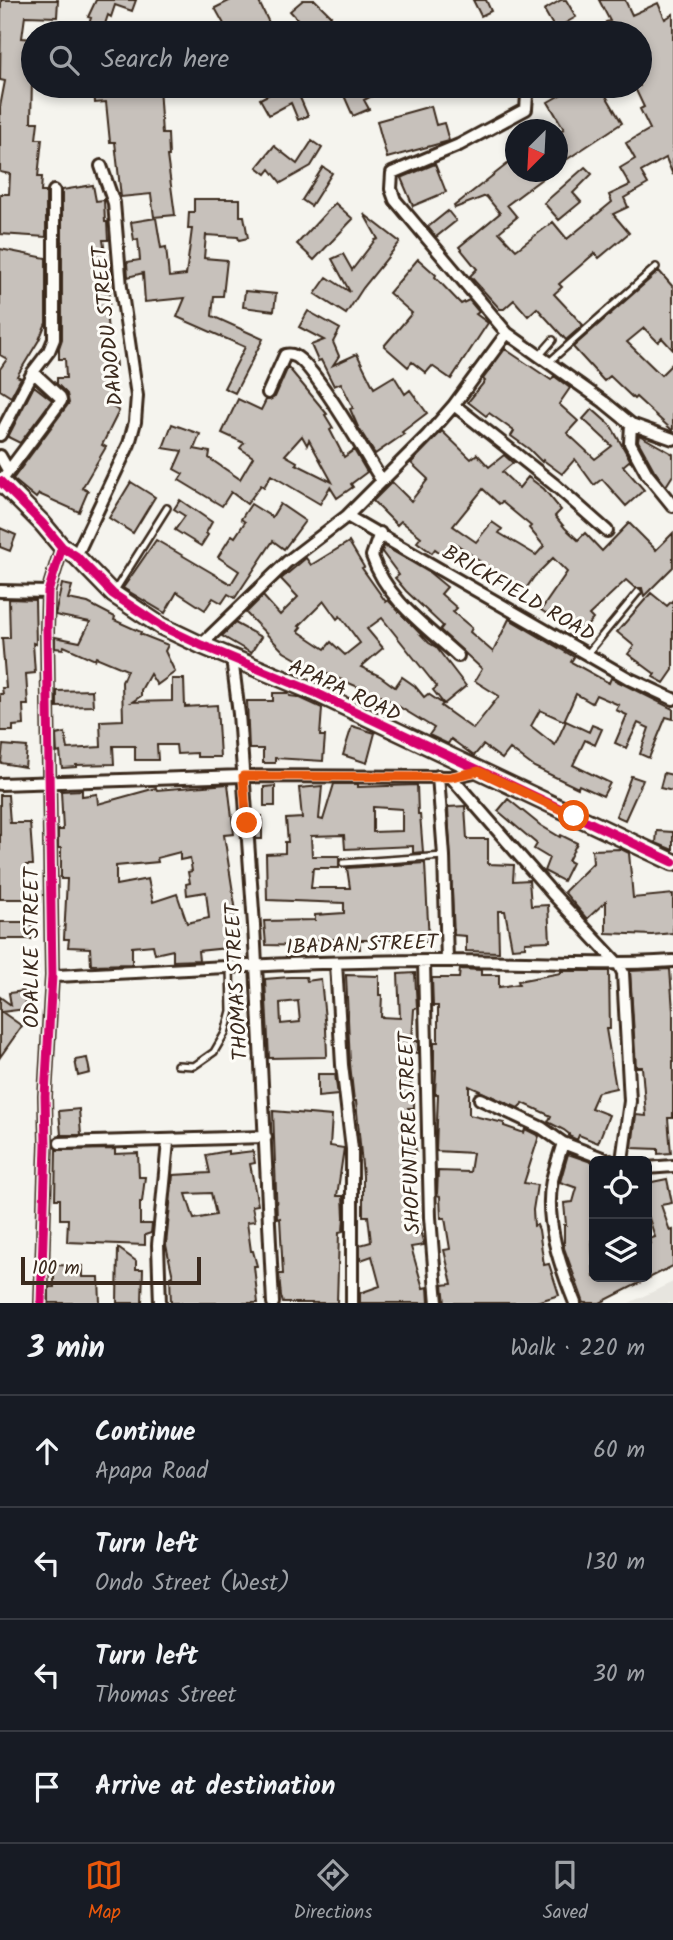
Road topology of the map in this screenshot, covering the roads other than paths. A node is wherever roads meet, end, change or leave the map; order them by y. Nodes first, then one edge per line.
1 (527, 98) edge
2 (101, 166) dead end
3 (54, 191) dead end
4 (656, 267) dead end
5 (507, 333) junction
6 (553, 340) dead end
7 (544, 359) junction
8 (33, 372) junction
9 (268, 393) dead end
10 (454, 405) junction
11 (631, 424) junction
12 (0, 435) edge
13 (673, 439) edge
14 (0, 456) edge
15 (3, 477) edge
16 (382, 481) junction
17 (673, 506) edge
18 (167, 508) dead end
19 (347, 516) junction
20 (607, 531) dead end
21 (380, 533) junction
22 (62, 547) junction
23 (76, 556) junction
24 (0, 591) edge
25 (48, 592) junction
26 (638, 592) dead end
27 (113, 594) junction
28 (201, 645) junction
29 (587, 654) junction
30 (458, 656) dead end
31 (232, 658) junction
32 (671, 696) edge
33 (479, 771) junction
34 (243, 776) junction
35 (438, 776) junction
36 (451, 777) junction
37 (0, 784) edge
38 (49, 784) junction
39 (444, 856) junction
40 (673, 862) edge
41 (343, 863) dead end
42 (447, 961) junction
43 (673, 961) edge
44 (424, 962) junction
45 (336, 963) junction
46 (619, 965) junction
47 (256, 967) junction
48 (230, 968) junction
49 (52, 976) junction
50 (177, 1065) dead end
51 (480, 1099) dead end
52 (266, 1138) junction
53 (168, 1142) junction
54 (60, 1143) dead end
55 (562, 1143) junction
56 (597, 1156) edge
57 (623, 1156) edge
58 (673, 1166) edge
59 (652, 1168) edge
60 (572, 1302) edge
61 (41, 1303) edge
62 (160, 1303) edge
63 (273, 1303) edge
64 (352, 1303) edge
65 (437, 1303) edge

1 - 5 street
2 - 23 street, DAWODU STREET
3 - 8 street
4 - 7 lane
5 - 7 street
5 - 10 street
6 - 7 lane
7 - 11 street
8 - 12 street
8 - 15 street
9 - 16 street
10 - 16 street
10 - 20 street
11 - 13 street
11 - 17 street
14 - 15 street
15 - 22 street, APAPA ROAD
16 - 19 street
18 - 27 lane
19 - 21 street, BRICKFIELD ROAD
19 - 28 street
21 - 29 street, BRICKFIELD ROAD
21 - 30 street
22 - 23 street, APAPA ROAD
22 - 25 street, ODALIKE STREET
23 - 27 street, APAPA ROAD
24 - 25 street
25 - 38 street, ODALIKE STREET
26 - 29 lane
27 - 28 street, APAPA ROAD
28 - 31 street, APAPA ROAD
29 - 32 street, BRICKFIELD ROAD
31 - 33 street, APAPA ROAD
31 - 34 street, THOMAS STREET
33 - 36 street
33 - 40 street, APAPA ROAD
34 - 35 street
34 - 38 street
34 - 47 street, THOMAS STREET
35 - 36 street
35 - 39 street
36 - 46 street
37 - 38 street
38 - 49 street, ODALIKE STREET
39 - 41 lane
39 - 42 street
42 - 44 street, IBADAN STREET
42 - 46 street, IBADAN STREET
43 - 46 street, IBADAN STREET
44 - 45 street, IBADAN STREET
44 - 65 street, SHOFUNTERE STREET
45 - 47 street, IBADAN STREET
45 - 64 street
46 - 57 street
47 - 48 street, IBADAN STREET
47 - 52 street, THOMAS STREET
48 - 49 street, IBADAN STREET
48 - 50 lane
49 - 61 street, ODALIKE STREET
51 - 55 street
52 - 53 street
52 - 63 street, THOMAS STREET
53 - 54 street
53 - 62 street
55 - 56 street
55 - 60 street
58 - 59 street

